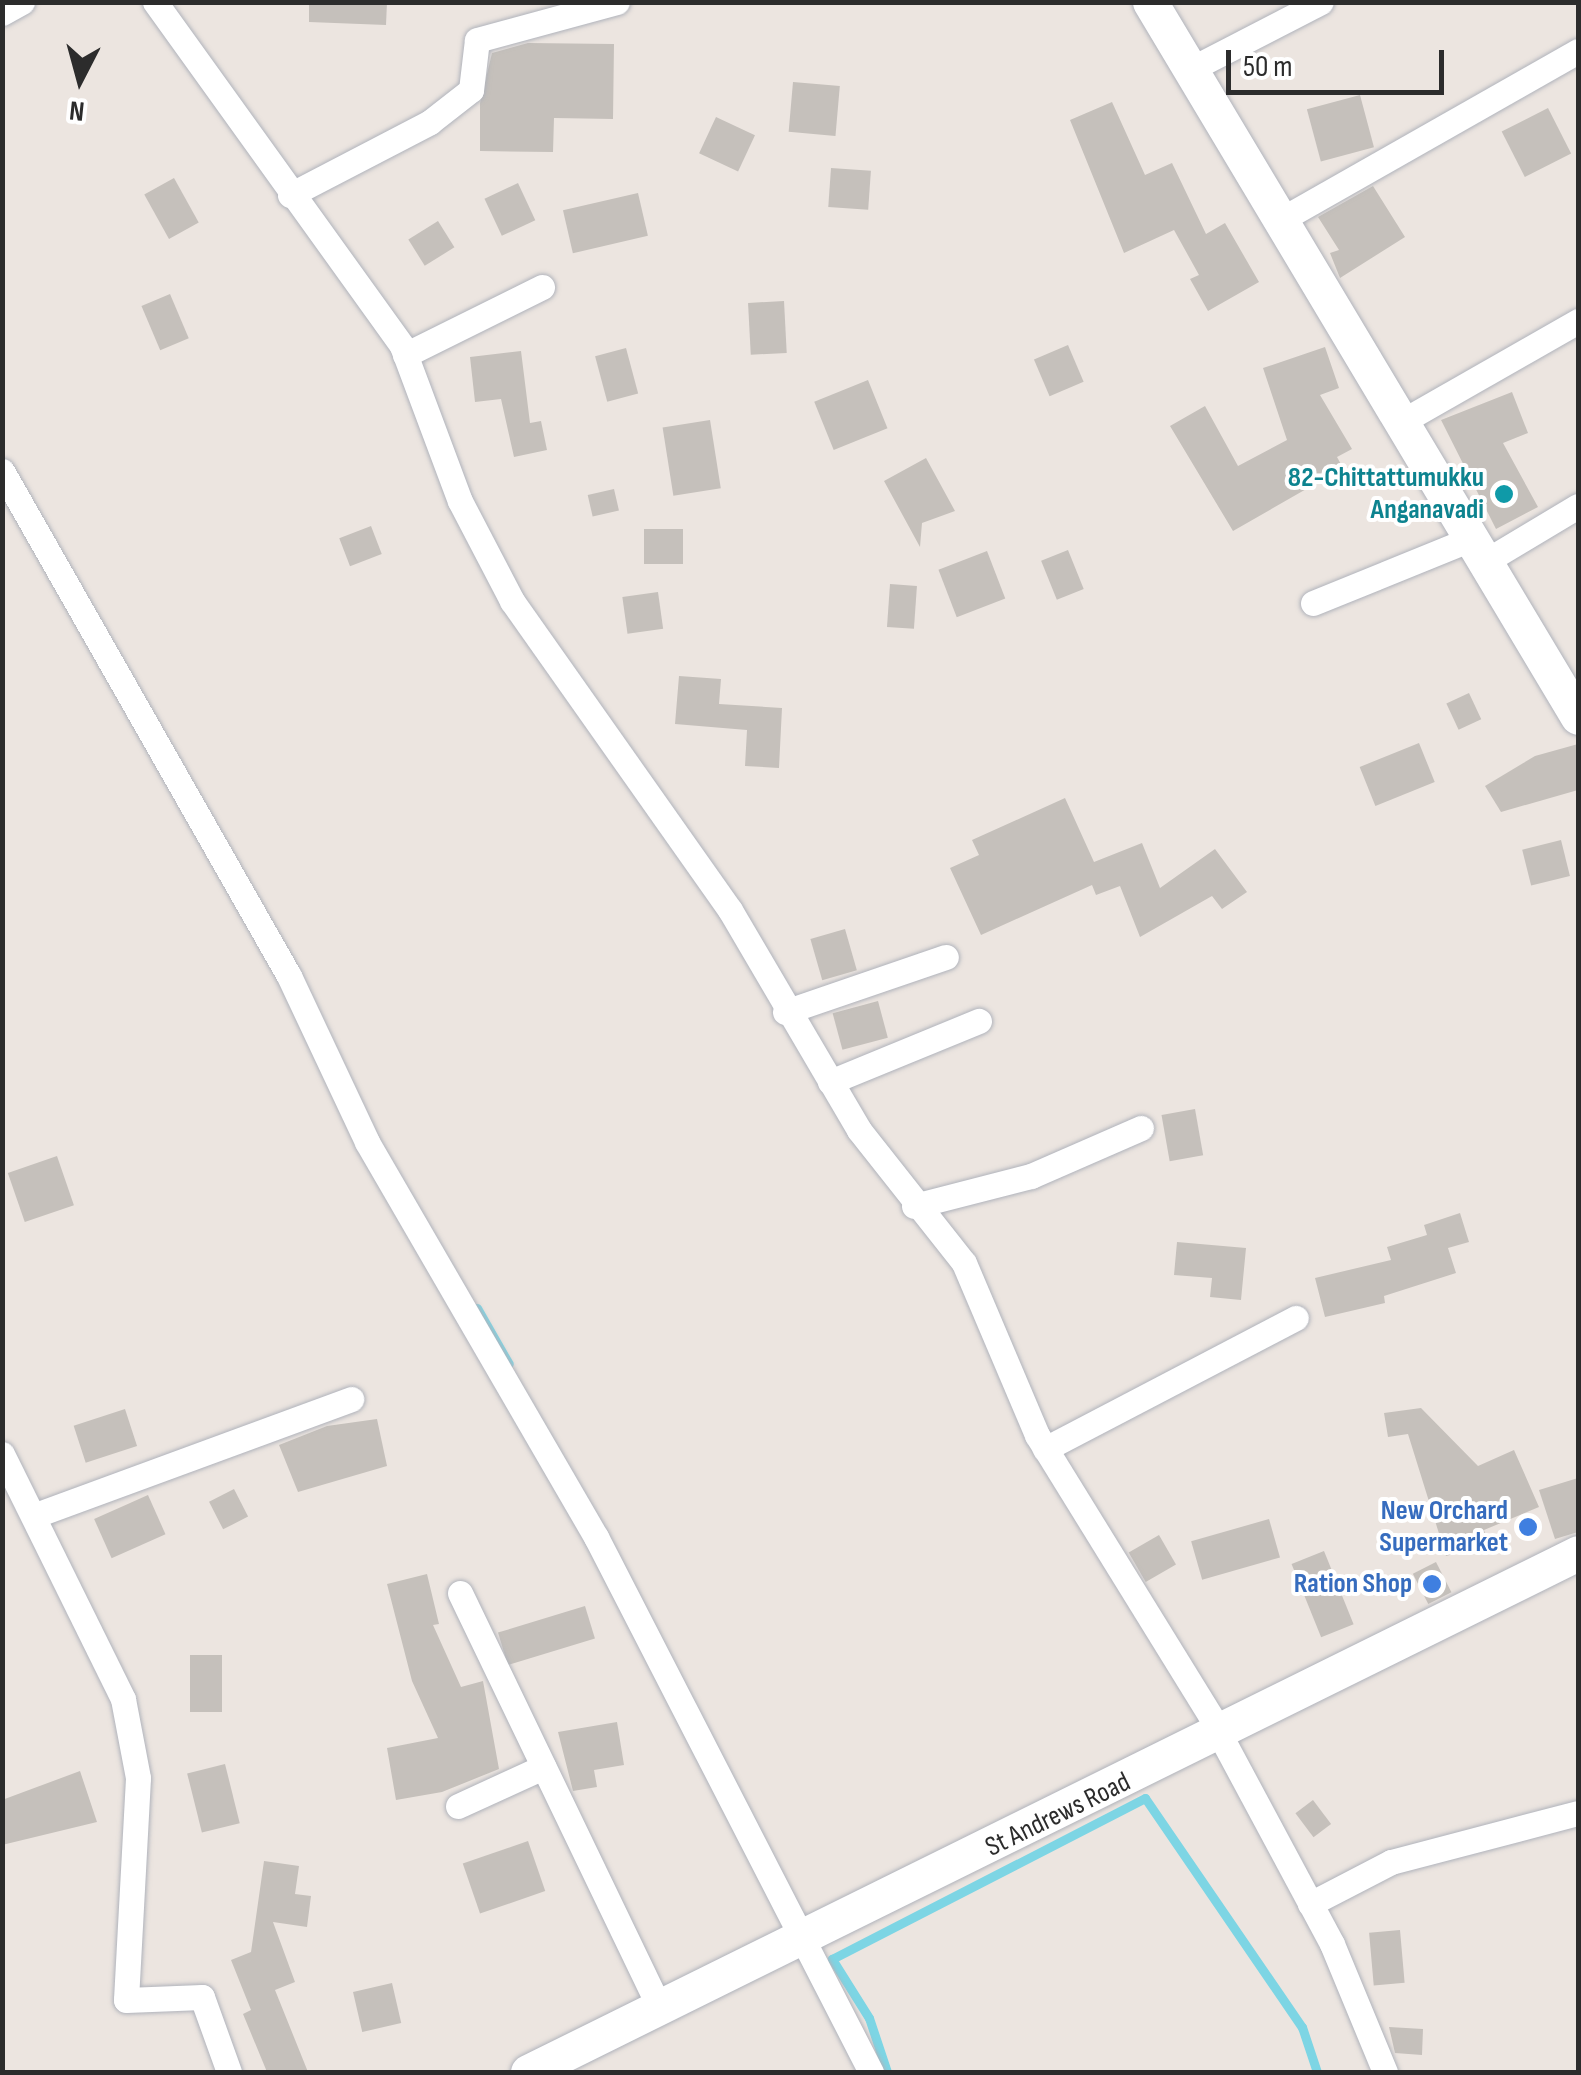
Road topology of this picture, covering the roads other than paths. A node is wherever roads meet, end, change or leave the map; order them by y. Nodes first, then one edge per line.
1 (22, 2) edge
2 (154, 2) edge
3 (617, 2) edge
4 (1150, 2) edge
5 (1320, 2) edge
6 (2, 13) edge
7 (1578, 51) edge
8 (1191, 69) junction
9 (290, 195) junction
10 (1284, 218) junction
11 (542, 287) dead end
12 (1578, 322) edge
13 (405, 355) junction
14 (1403, 421) junction
15 (2, 471) edge
16 (1578, 506) edge
17 (1479, 549) junction
18 (1313, 603) dead end
19 (1578, 718) edge
20 (946, 957) dead end
21 (785, 1012) junction
22 (979, 1021) dead end
23 (830, 1082) junction
24 (1141, 1128) dead end
25 (914, 1206) junction
26 (1296, 1318) dead end
27 (351, 1398) dead end
28 (1046, 1449) junction
29 (2, 1454) edge
30 (36, 1515) junction
31 (1578, 1552) edge
32 (460, 1593) dead end
33 (1218, 1731) junction
34 (543, 1767) junction
35 (458, 1806) dead end
36 (1578, 1813) edge
37 (1310, 1904) junction
38 (805, 1940) junction
39 (661, 2012) junction
40 (541, 2070) edge
41 (229, 2072) edge
42 (871, 2072) edge
43 (1385, 2072) edge

1 - 6 street
2 - 9 street
3 - 9 street
4 - 8 main road
5 - 8 street
7 - 10 street
8 - 10 main road
9 - 13 street
10 - 14 main road
11 - 13 street
12 - 14 street
13 - 21 street
14 - 17 main road
15 - 38 street
16 - 17 street
17 - 18 street
17 - 19 main road
20 - 21 street
21 - 23 street
22 - 23 street
23 - 25 street
24 - 25 street
25 - 28 street
26 - 28 street
27 - 30 street
28 - 33 street
29 - 30 street
30 - 41 street
31 - 33 main road, St Andrews Road
32 - 34 street
33 - 37 street
33 - 38 main road, St Andrews Road
34 - 35 street
34 - 39 street
36 - 37 street
37 - 43 street
38 - 39 main road, St Andrews Road
38 - 42 street
39 - 40 main road, St Andrews Road

